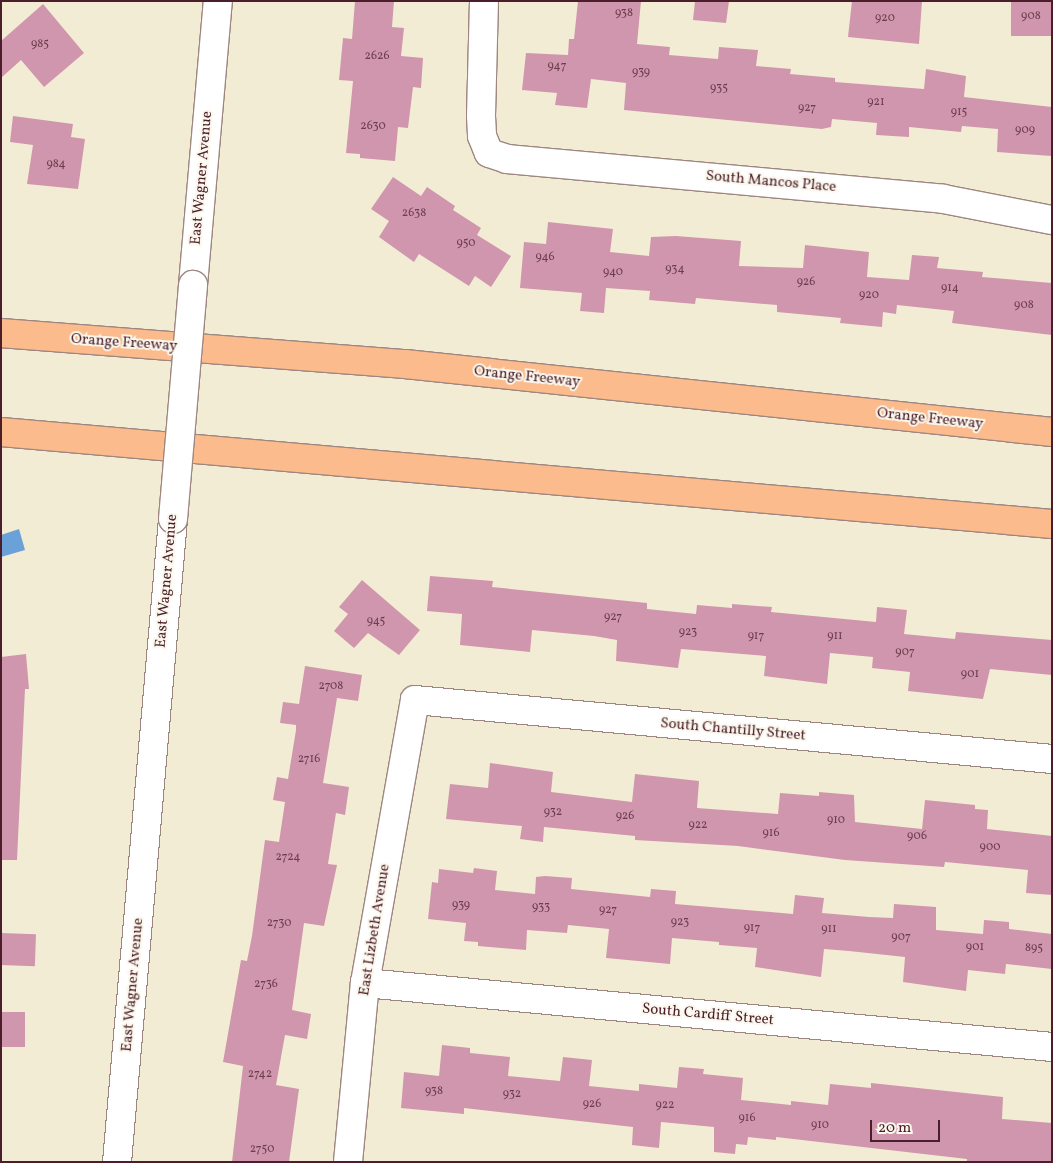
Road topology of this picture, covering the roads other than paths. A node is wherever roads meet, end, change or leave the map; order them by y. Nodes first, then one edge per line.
1 (218, 1) edge
2 (484, 1) edge
3 (1052, 220) edge
4 (1, 333) edge
5 (1, 432) edge
6 (1052, 432) edge
7 (1052, 524) edge
8 (415, 700) joint
9 (1052, 759) edge
10 (365, 983) junction
11 (1052, 1047) edge
12 (117, 1162) edge
13 (348, 1162) edge

1 - 12 street, East Wagner Avenue, bridge
2 - 3 street, South Mancos Place
4 - 6 highway, Orange Freeway
5 - 7 highway
8 - 9 street, South Chantilly Street
8 - 10 street, East Lizbeth Avenue
10 - 11 street, South Cardiff Street
10 - 13 street, East Lizbeth Avenue

